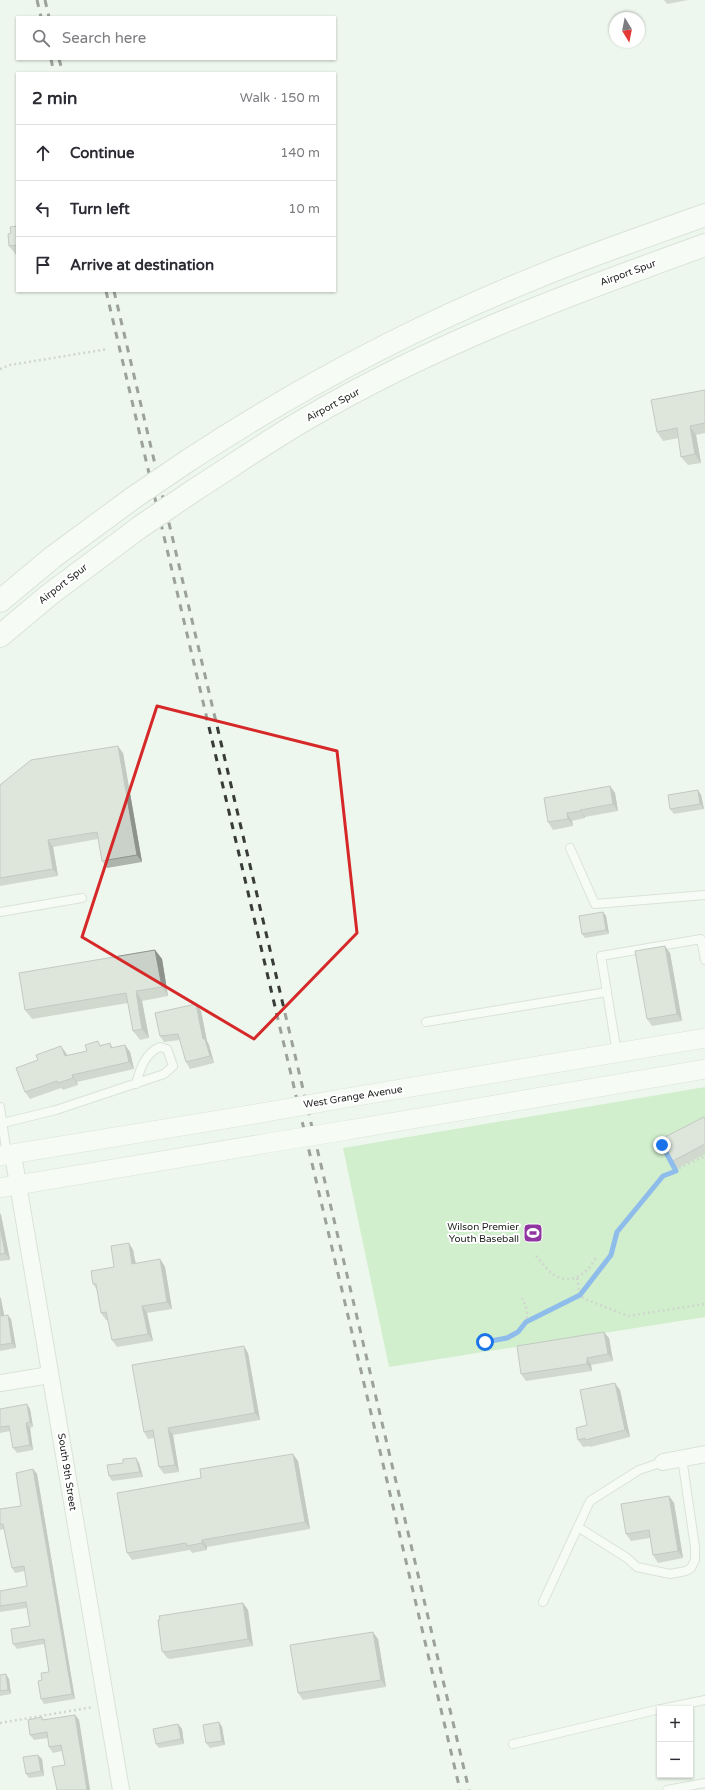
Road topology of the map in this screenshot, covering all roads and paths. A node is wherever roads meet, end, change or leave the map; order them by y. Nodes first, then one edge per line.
1 (705, 215) edge
2 (705, 245) edge
3 (108, 349) dead end
4 (0, 369) edge
5 (0, 601) edge
6 (0, 636) edge
7 (570, 848) dead end
8 (705, 894) edge
9 (82, 898) dead end
10 (0, 912) edge
11 (705, 960) edge
12 (607, 992) junction
13 (426, 1022) dead end
14 (705, 1038) edge
15 (617, 1053) junction
16 (705, 1069) edge
17 (622, 1083) junction
18 (136, 1084) junction
19 (0, 1107) edge
20 (3, 1124) junction
21 (7, 1155) edge
22 (705, 1156) edge
23 (669, 1158) edge
24 (676, 1171) junction
25 (9, 1186) edge
26 (536, 1256) dead end
27 (596, 1257) dead end
28 (576, 1278) junction
29 (520, 1295) dead end
30 (580, 1295) junction
31 (705, 1304) edge
32 (526, 1322) junction
33 (485, 1342) dead end
34 (50, 1375) junction
35 (0, 1383) edge
36 (705, 1454) edge
37 (682, 1458) junction
38 (663, 1462) joint
39 (578, 1527) junction
40 (543, 1602) dead end
41 (705, 1700) edge
42 (106, 1705) junction
43 (676, 1706) edge
44 (657, 1710) edge
45 (0, 1723) edge
46 (513, 1744) dead end
47 (705, 1783) edge
48 (120, 1790) edge
49 (668, 1790) edge

1 - 5 highway, bridge
2 - 6 highway, Airport Spur, bridge
3 - 4 path
7 - 8 lane
9 - 10 lane
11 - 12 lane
12 - 13 lane
12 - 15 lane
14 - 15 street, West Grange Avenue
15 - 17 street
15 - 21 street, West Grange Avenue, bridge
16 - 17 street
17 - 25 street, bridge
18 - 18 lane
18 - 20 lane
19 - 20 lane
20 - 21 lane
21 - 25 street, South 9th Street
22 - 24 path
23 - 24 path
24 - 30 path
25 - 34 street, South 9th Street
26 - 28 path
27 - 28 path
28 - 30 path
29 - 32 path
30 - 31 path
30 - 32 path
32 - 33 path
34 - 35 street
34 - 42 street, South 9th Street
36 - 37 street
37 - 38 street
37 - 39 lane
38 - 39 lane
39 - 40 lane
41 - 43 lane
42 - 45 path
42 - 48 street, South 9th Street
44 - 46 lane
47 - 49 lane

